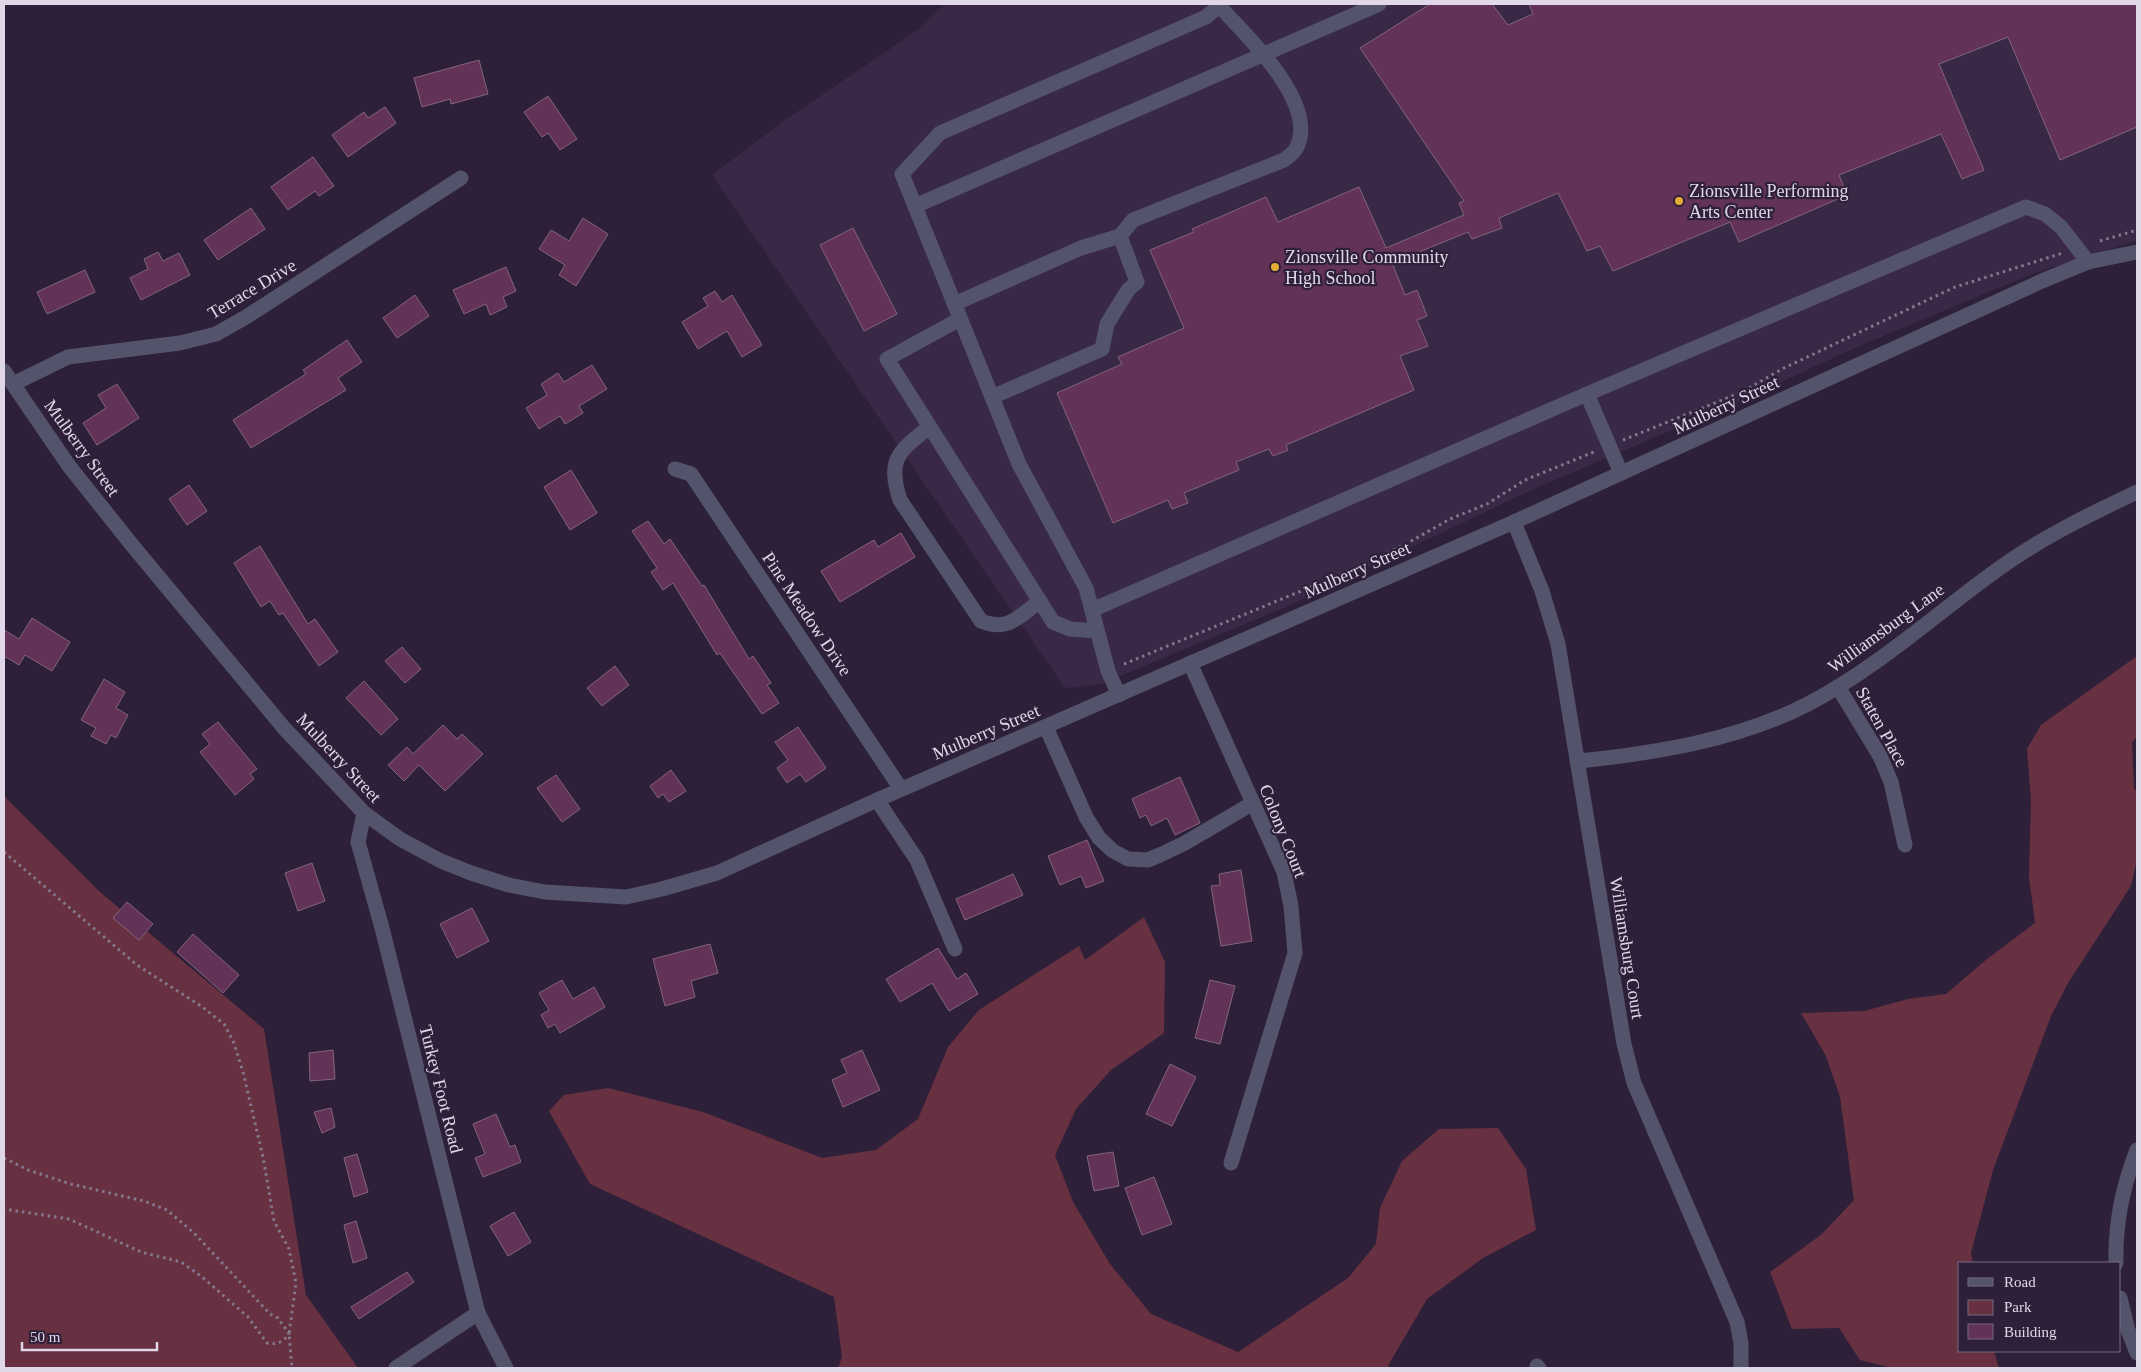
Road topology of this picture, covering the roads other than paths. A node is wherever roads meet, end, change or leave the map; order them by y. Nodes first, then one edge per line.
1 (1379, 4) edge
2 (1218, 5) edge
3 (1348, 10) edge
4 (1265, 54) junction
5 (461, 178) dead end
6 (914, 206) junction
7 (1120, 236) junction
8 (2137, 252) edge
9 (2088, 262) junction
10 (954, 304) junction
11 (960, 319) junction
12 (4, 371) edge
13 (12, 384) junction
14 (1587, 394) junction
15 (992, 397) junction
16 (928, 428) junction
17 (675, 468) dead end
18 (1621, 473) junction
19 (2137, 492) edge
20 (1514, 522) junction
21 (1040, 601) junction
22 (1092, 610) junction
23 (1097, 631) junction
24 (1190, 663) junction
25 (1838, 687) junction
26 (1119, 695) junction
27 (1046, 727) junction
28 (1579, 762) junction
29 (901, 789) junction
30 (878, 800) junction
31 (1253, 803) junction
32 (364, 813) junction
33 (1905, 844) dead end
34 (955, 949) dead end
35 (2137, 1150) edge
36 (1231, 1163) dead end
37 (2116, 1262) edge
38 (2121, 1302) edge
39 (478, 1313) junction
40 (2137, 1353) edge
41 (396, 1368) edge
42 (506, 1368) edge
43 (1741, 1368) edge

1 - 3 street
2 - 4 street
2 - 6 street
3 - 4 street
4 - 6 street
4 - 7 street
5 - 13 street, Terrace Drive
6 - 10 street
7 - 10 street
7 - 15 street
8 - 9 street, Mulberry Street
9 - 14 street
9 - 18 street, Mulberry Street
10 - 11 street
11 - 15 street
11 - 16 street
12 - 13 street, Mulberry Street
13 - 32 street, Mulberry Street
14 - 18 street
14 - 22 street
15 - 22 street
16 - 21 street
16 - 21 street
17 - 29 street, Pine Meadow Drive
18 - 20 street, Mulberry Street
19 - 25 street, Williamsburg Lane
20 - 24 street, Mulberry Street
20 - 28 street, Williamsburg Court
21 - 23 street
22 - 23 street
23 - 26 street
24 - 26 street, Mulberry Street
24 - 31 street, Colony Court
25 - 28 street, Williamsburg Lane
25 - 33 street, Staten Place
26 - 27 street, Mulberry Street
27 - 29 street, Mulberry Street
27 - 31 street
28 - 43 street, Williamsburg Court
29 - 30 street, Mulberry Street
30 - 32 street, Mulberry Street
30 - 34 street
31 - 36 street, Colony Court
32 - 39 street, Turkey Foot Road
35 - 37 street
38 - 40 street
39 - 41 street
39 - 42 street, Turkey Foot Road

